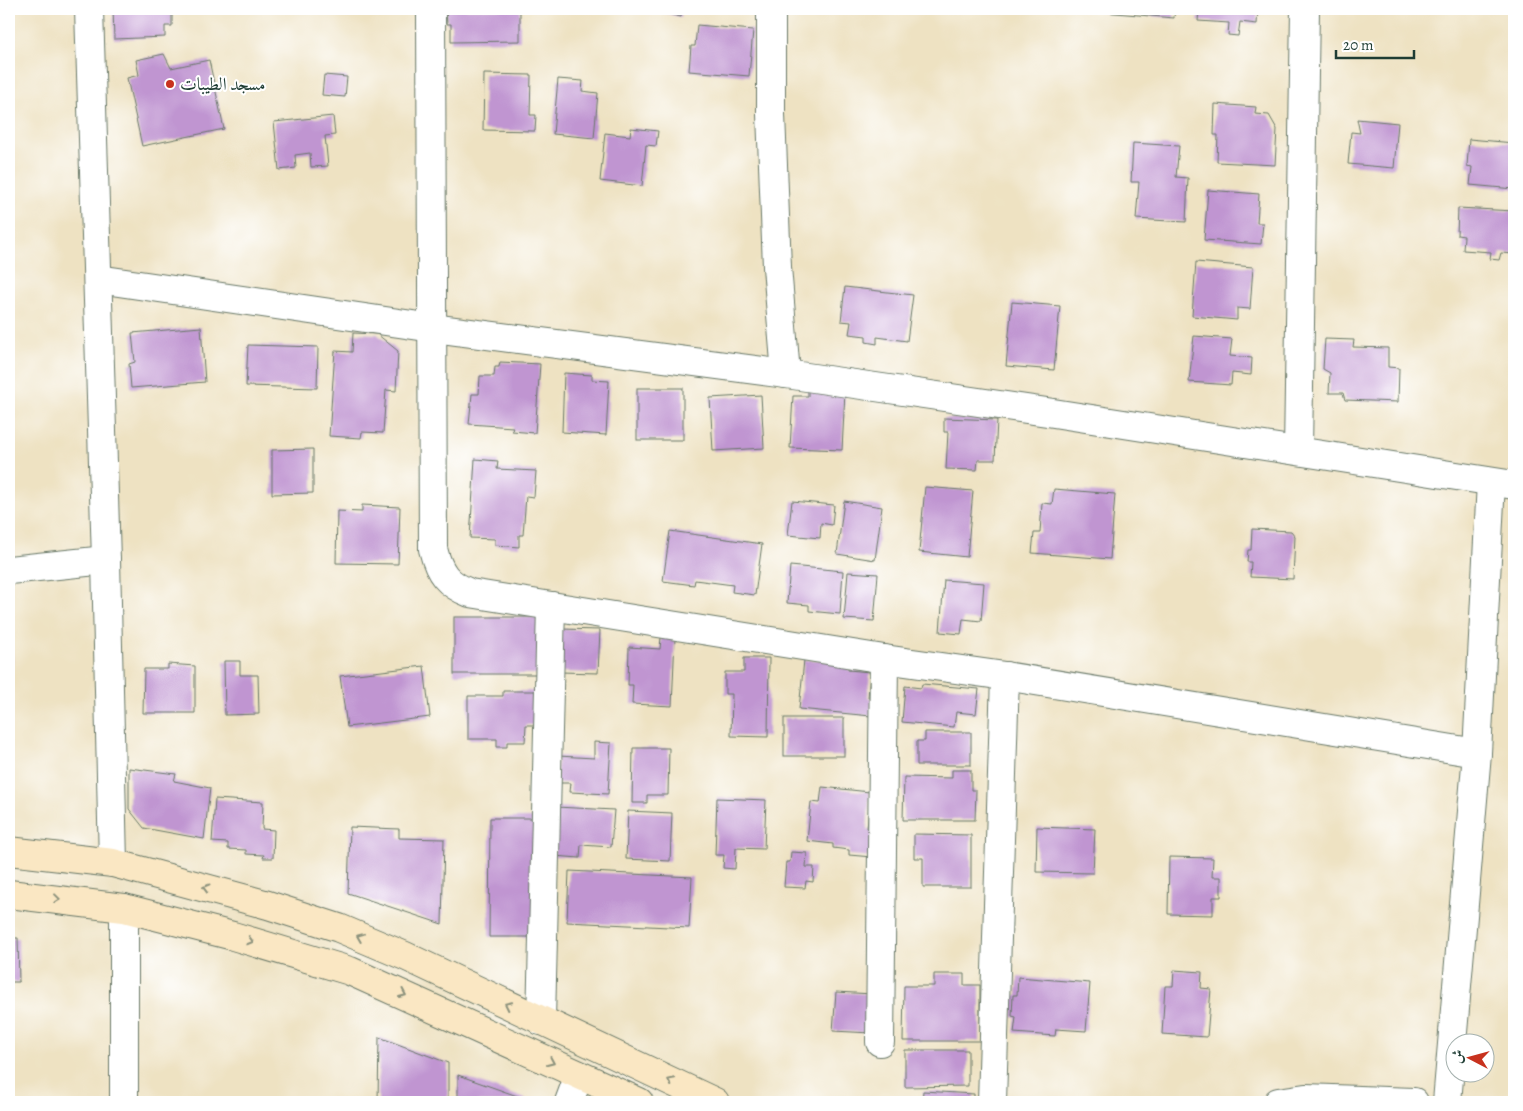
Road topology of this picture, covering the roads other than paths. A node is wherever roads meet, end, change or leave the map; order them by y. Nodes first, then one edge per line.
1 (89, 9) edge
2 (431, 9) edge
3 (771, 9) edge
4 (1305, 9) edge
5 (98, 279) junction
6 (433, 328) junction
7 (786, 374) junction
8 (1298, 450) junction
9 (1503, 484) edge
10 (106, 560) junction
11 (9, 570) edge
12 (550, 606) junction
13 (884, 659) junction
14 (1005, 676) junction
15 (1477, 753) junction
16 (9, 851) edge
17 (113, 863) junction
18 (9, 894) edge
19 (124, 908) junction
20 (541, 1021) junction
21 (880, 1042) dead end
22 (579, 1075) junction
23 (124, 1102) edge
24 (569, 1102) edge
25 (639, 1102) edge
26 (715, 1102) edge
27 (992, 1102) edge
28 (1278, 1102) edge
29 (1414, 1102) edge
30 (1447, 1102) edge

1 - 5 street
2 - 6 street
3 - 7 street
4 - 8 street
5 - 6 street
5 - 10 street
6 - 7 street
6 - 12 street
7 - 8 street
8 - 9 street
9 - 15 street
10 - 11 street
10 - 17 street
12 - 13 street
12 - 20 street
13 - 14 street
13 - 21 street
14 - 15 street
14 - 27 street
15 - 30 street
16 - 17 main road
20 -> 17 main road
18 -> 19 main road
19 -> 22 main road
19 - 23 street
26 -> 20 main road
22 - 24 street
22 - 25 main road
28 - 29 street

